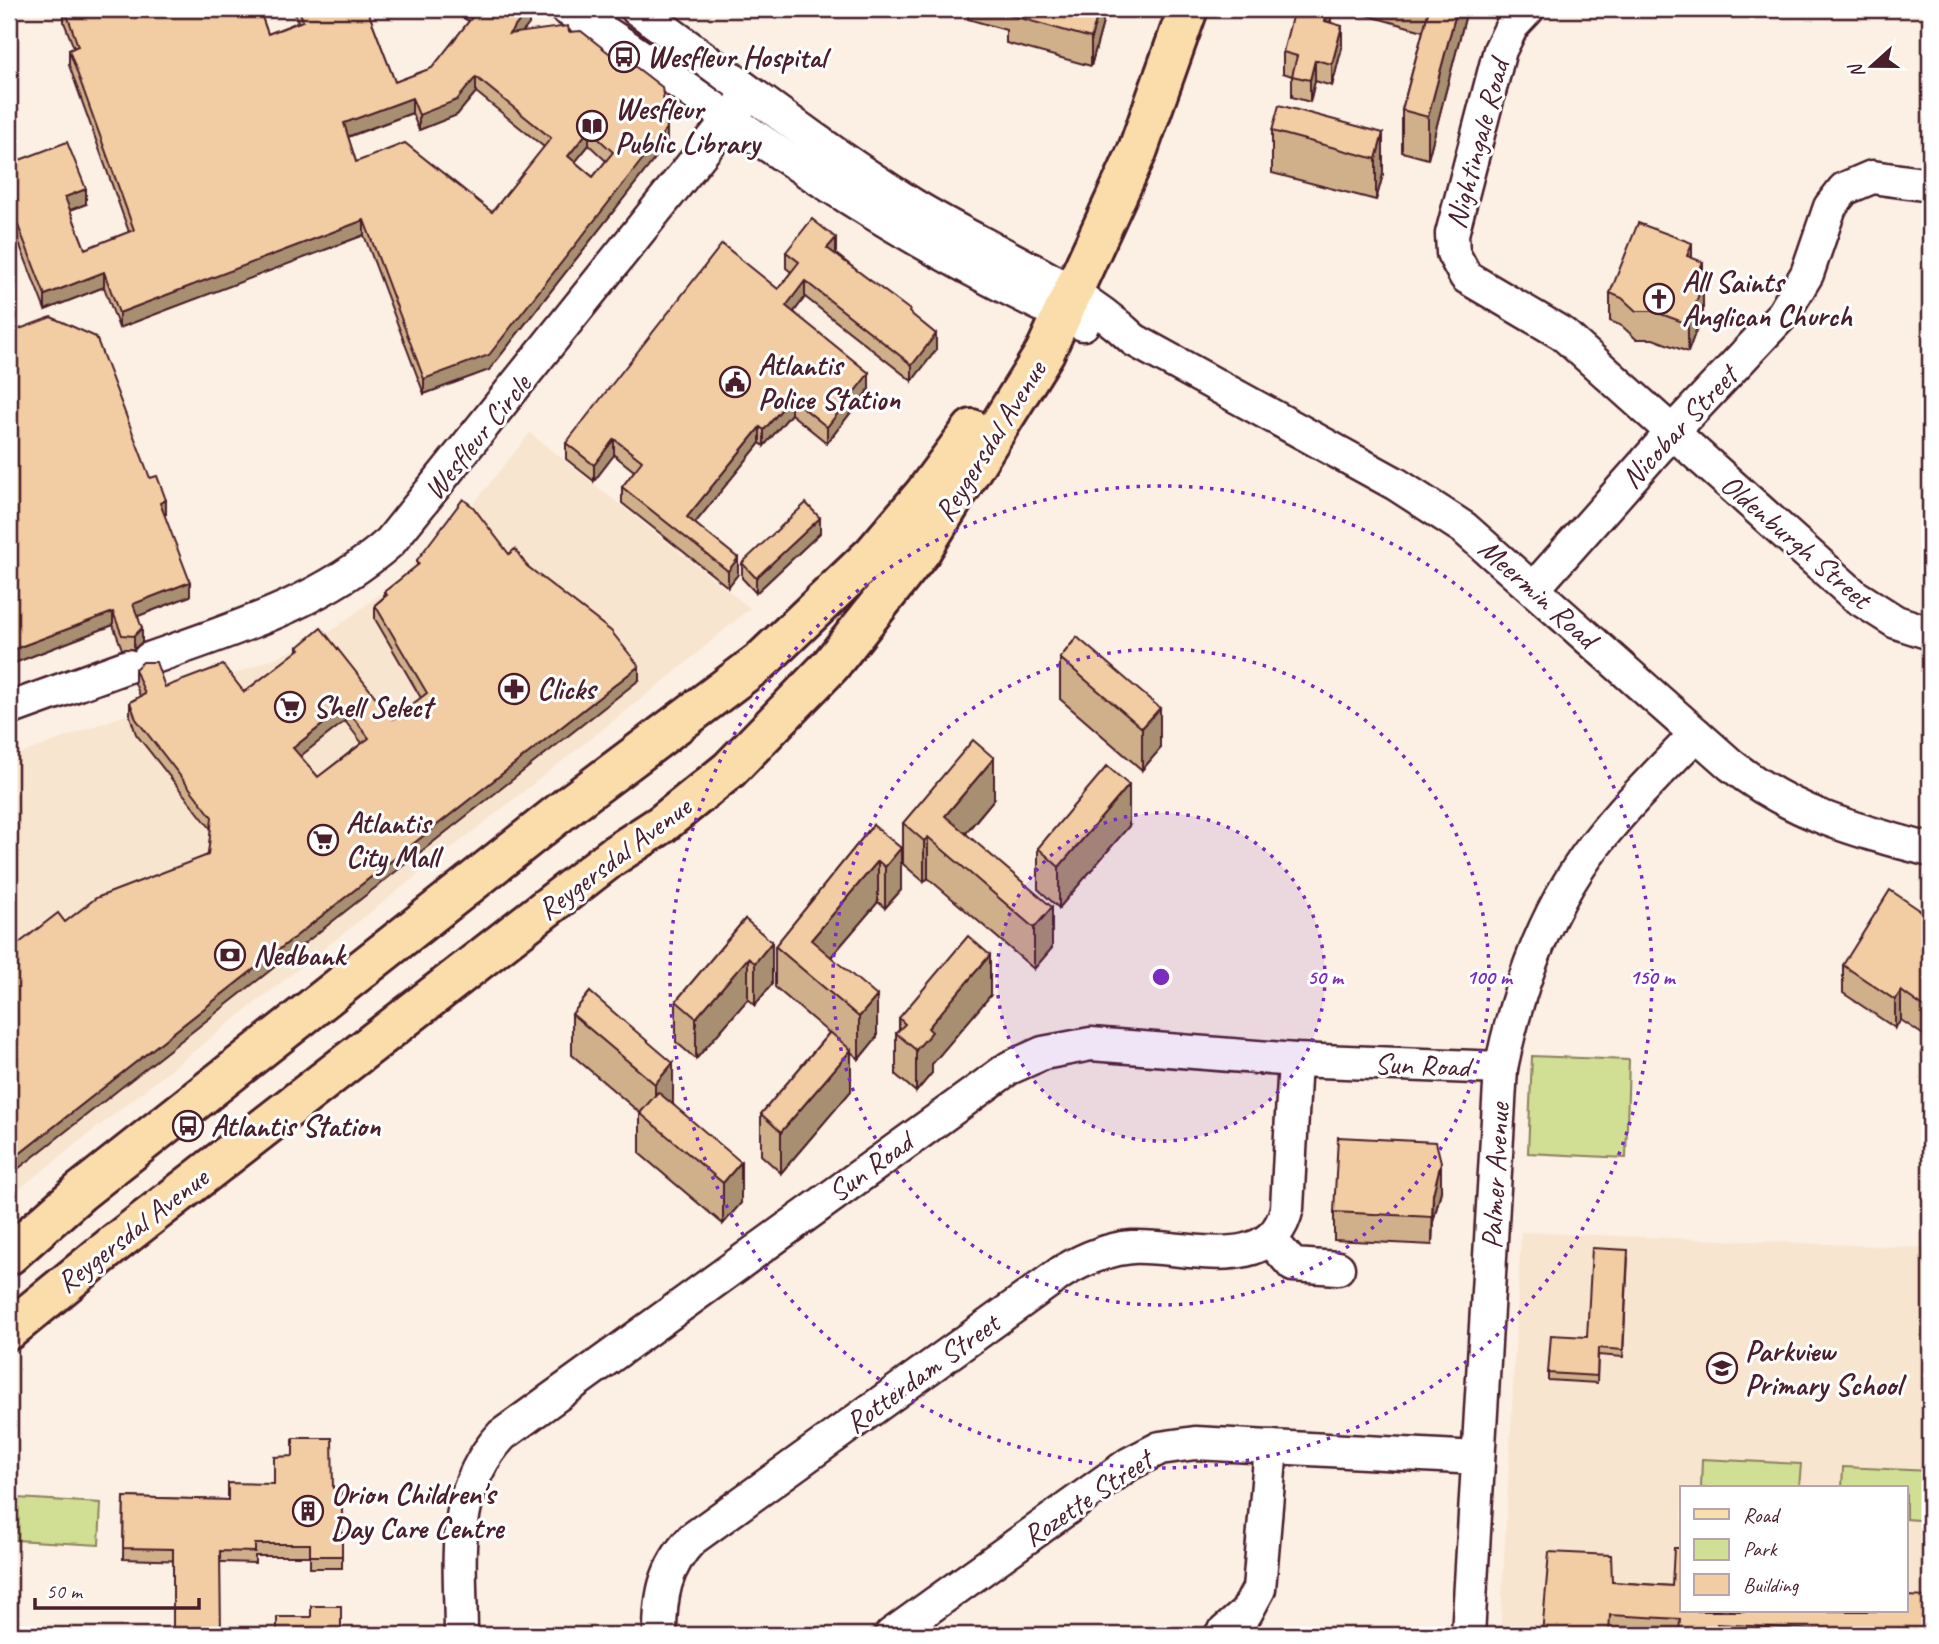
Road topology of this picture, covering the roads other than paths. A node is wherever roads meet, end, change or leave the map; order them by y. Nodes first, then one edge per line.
1 (568, 9) edge
2 (637, 9) edge
3 (1188, 9) edge
4 (1528, 9) edge
5 (749, 94) junction
6 (730, 119) junction
7 (1930, 186) edge
8 (1063, 293) junction
9 (1674, 430) junction
10 (1534, 588) junction
11 (1930, 633) edge
12 (9, 709) edge
13 (1696, 734) junction
14 (1930, 850) edge
15 (1295, 1059) junction
16 (1501, 1069) junction
17 (1271, 1240) junction
18 (9, 1255) edge
19 (1338, 1268) dead end
20 (9, 1330) edge
21 (1271, 1447) junction
22 (1478, 1458) junction
23 (461, 1635) edge
24 (660, 1635) edge
25 (891, 1635) edge
26 (1221, 1635) edge
27 (1468, 1635) edge

1 - 6 street
2 - 5 street
3 - 8 main road, Reygersdal Avenue
4 - 9 street, Nightingale Road
5 - 6 street, Wesfleur Circle
5 - 8 street
6 - 8 street
6 - 12 street, Wesfleur Circle
7 - 9 street, Nicobar Street
8 - 10 street, Meermin Road
8 - 18 main road, Reygersdal Avenue
8 - 20 main road, Reygersdal Avenue
9 - 10 street, Nicobar Street
9 - 11 street, Oldenburgh Street
10 - 13 street, Meermin Road
13 - 14 street, Meermin Road
13 - 16 street, Palmer Avenue
15 - 16 street, Sun Road
15 - 17 street
15 - 23 street, Sun Road
16 - 22 street, Palmer Avenue
17 - 19 street
17 - 24 street, Rotterdam Street
21 - 22 street, Rozette Street
21 - 25 street, Rozette Street
21 - 26 street
22 - 27 street, Palmer Avenue

